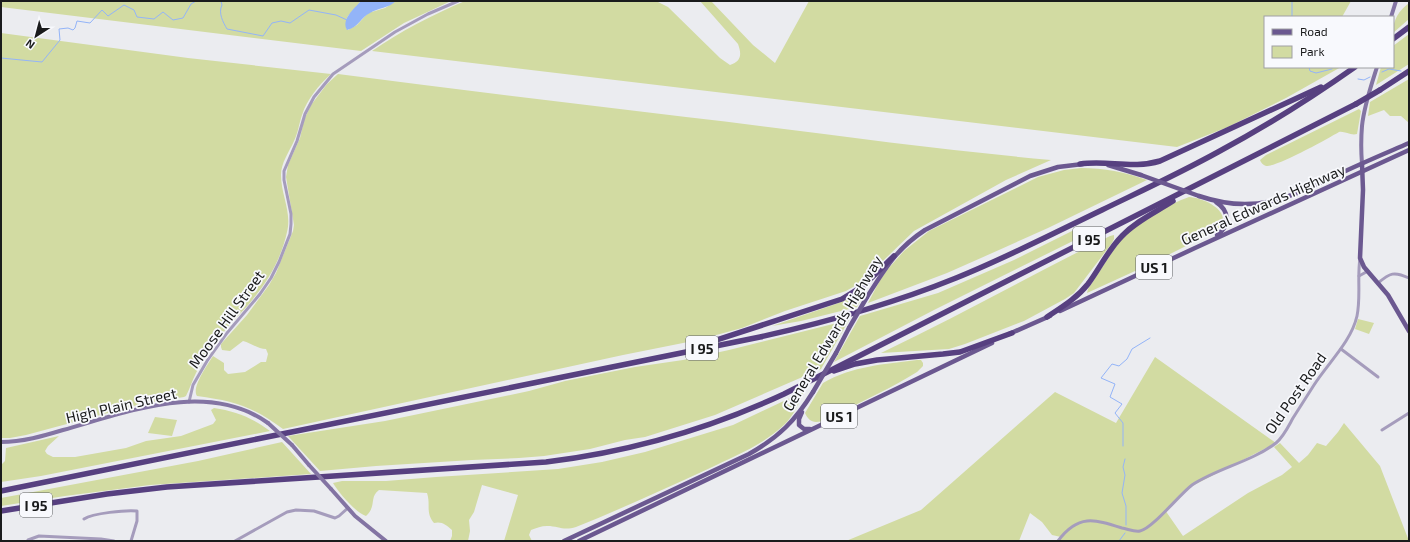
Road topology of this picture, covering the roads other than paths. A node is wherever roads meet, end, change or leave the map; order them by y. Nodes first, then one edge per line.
1 (458, 1) edge
2 (1396, 1) edge
3 (1392, 16) edge
4 (1409, 27) edge
5 (1394, 38) edge
6 (1354, 68) edge
7 (1377, 68) edge
8 (1409, 72) edge
9 (1334, 81) junction
10 (1409, 143) edge
11 (1409, 150) edge
12 (1080, 164) junction
13 (1362, 164) junction
14 (1362, 172) junction
15 (1190, 188) junction
16 (1212, 200) junction
17 (1195, 248) junction
18 (894, 256) junction
19 (1360, 258) junction
20 (1368, 271) junction
21 (1359, 276) junction
22 (1409, 278) edge
23 (1378, 283) junction
24 (1047, 317) junction
25 (1409, 331) edge
26 (1012, 333) junction
27 (1340, 349) junction
28 (673, 354) junction
29 (822, 374) junction
30 (1378, 377) dead end
31 (189, 402) junction
32 (807, 402) junction
33 (1409, 414) edge
34 (814, 428) junction
35 (1382, 430) dead end
36 (1, 442) edge
37 (1, 491) edge
38 (348, 508) junction
39 (1, 511) edge
40 (84, 519) dead end
41 (28, 540) edge
42 (114, 541) edge
43 (131, 541) edge
44 (235, 541) edge
45 (386, 541) edge
46 (564, 541) edge
47 (579, 541) edge
48 (1058, 541) edge

1 - 31 street, Moose Hill Street
2 - 3 main road
4 - 5 highway
6 - 9 highway, I 95
7 - 13 main road, Old Post Road
8 - 15 highway, I 95, bridge
9 - 12 highway
9 - 28 highway, I 95
10 - 13 main road, General Edwards Highway / US 1
11 - 14 main road, General Edwards Highway / US 1
12 - 16 main road, General Edwards Highway / US 1, bridge
12 - 18 main road, General Edwards Highway / US 1
13 - 14 main road, Old Post Road
13 - 16 main road, General Edwards Highway / US 1
14 - 17 main road, General Edwards Highway / US 1
14 - 19 main road, Old Post Road
15 - 24 highway
15 - 29 highway, I 95
16 - 17 main road
17 - 24 main road, General Edwards Highway / US 1
18 - 28 highway
18 - 32 main road, General Edwards Highway / US 1, bridge
19 - 20 main road
19 - 21 street, Old Post Road
20 - 21 street
20 - 23 main road
21 - 27 street, Old Post Road
22 - 23 street
23 - 25 main road
24 - 26 main road, General Edwards Highway / US 1
26 - 29 highway
26 - 34 main road, General Edwards Highway / US 1
27 - 30 street
27 - 48 street, Old Post Road
28 - 37 highway, I 95
29 - 39 highway, I 95
31 - 36 main road, High Plain Street
31 - 38 main road, High Plain Street, bridge
32 - 34 main road
32 - 46 main road, General Edwards Highway / US 1
33 - 35 street
34 - 47 main road, General Edwards Highway / US 1
38 - 44 street
38 - 45 main road, High Plain Street
40 - 43 street
41 - 42 street

